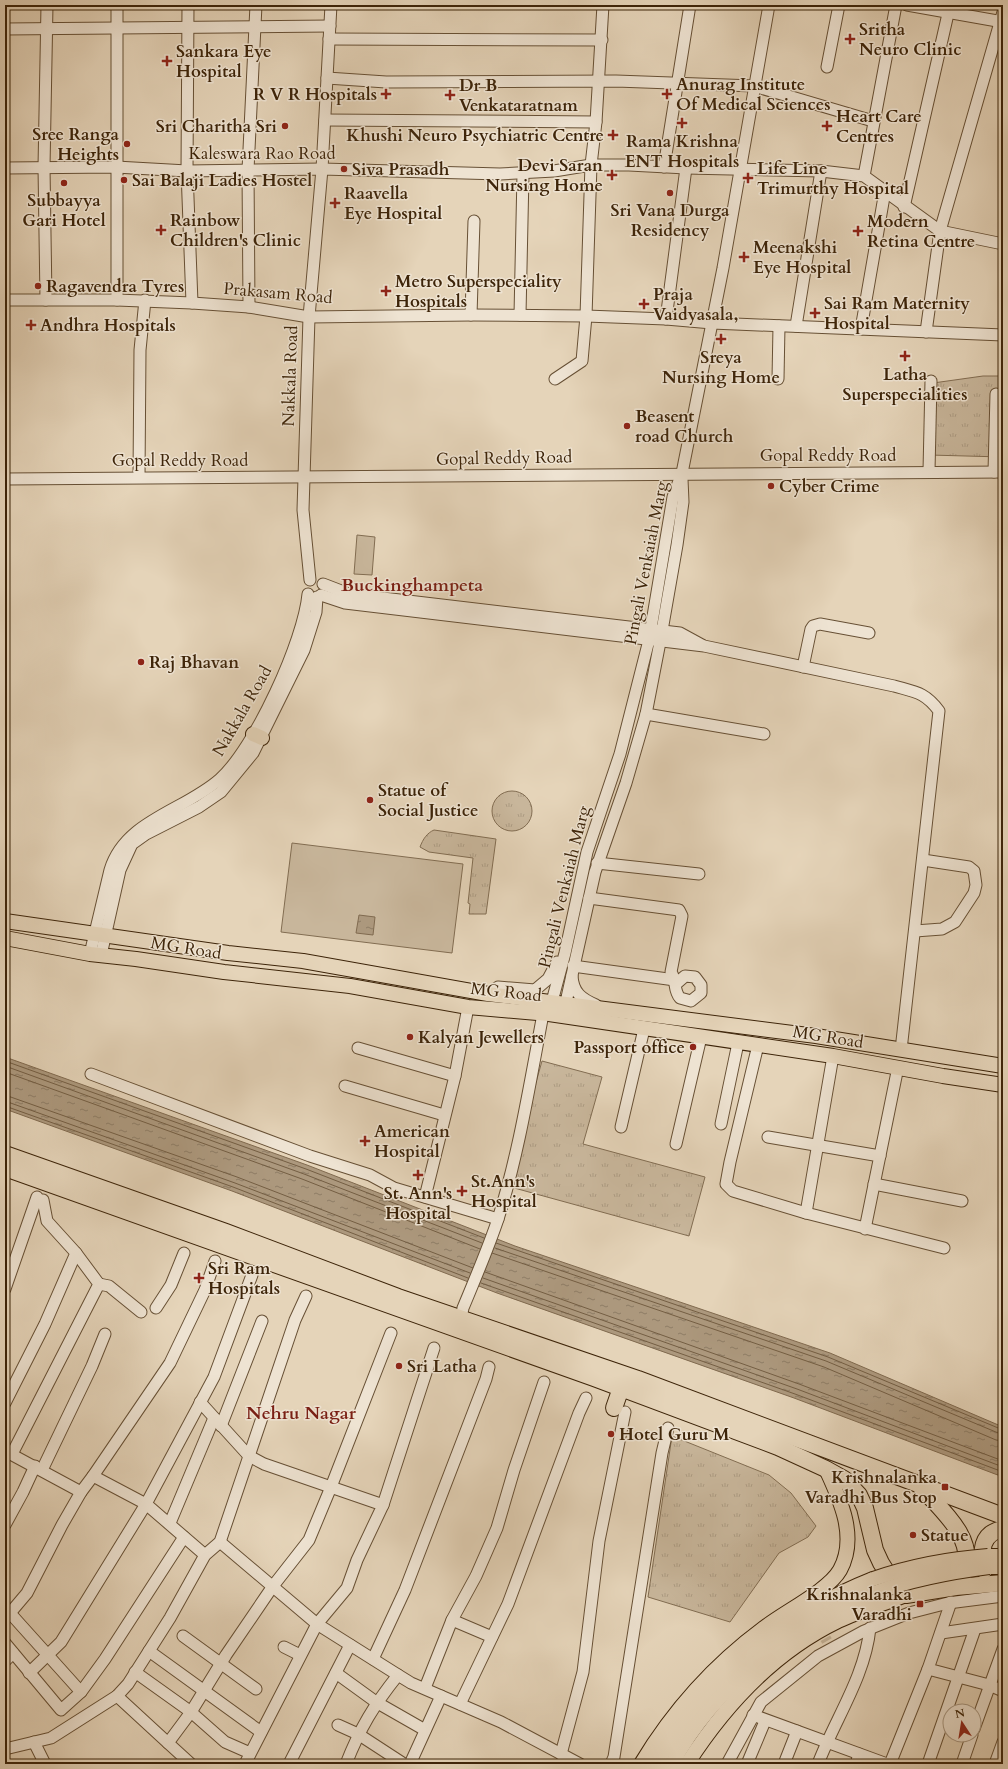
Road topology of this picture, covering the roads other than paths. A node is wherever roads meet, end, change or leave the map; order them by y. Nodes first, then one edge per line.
1 (47, 5) edge
2 (117, 5) edge
3 (188, 5) edge
4 (256, 5) edge
5 (331, 5) edge
6 (603, 5) edge
7 (690, 5) edge
8 (769, 5) edge
9 (838, 5) edge
10 (896, 5) edge
11 (907, 5) edge
12 (950, 8) edge
13 (1002, 18) edge
14 (255, 26) junction
15 (330, 26) junction
16 (117, 27) junction
17 (188, 27) junction
18 (47, 28) junction
19 (5, 29) edge
20 (329, 39) junction
21 (602, 40) junction
22 (827, 67) dead end
23 (327, 78) junction
24 (598, 82) junction
25 (676, 84) junction
26 (754, 86) junction
27 (325, 120) junction
28 (873, 121) junction
29 (596, 122) junction
30 (592, 165) junction
31 (44, 167) junction
32 (116, 167) junction
33 (664, 167) junction
34 (5, 168) edge
35 (686, 168) junction
36 (740, 168) junction
37 (322, 169) junction
38 (248, 170) junction
39 (187, 171) junction
40 (821, 171) junction
41 (523, 174) junction
42 (864, 176) junction
43 (885, 191) junction
44 (904, 206) junction
45 (474, 221) dead end
46 (940, 231) junction
47 (1003, 244) edge
48 (5, 300) edge
49 (46, 300) junction
50 (117, 300) junction
51 (145, 300) junction
52 (192, 302) junction
53 (249, 307) junction
54 (471, 314) junction
55 (520, 315) junction
56 (586, 316) junction
57 (309, 317) junction
58 (666, 319) junction
59 (712, 324) junction
60 (779, 326) junction
61 (796, 326) junction
62 (861, 330) junction
63 (926, 332) junction
64 (1003, 335) edge
65 (555, 379) dead end
66 (778, 379) dead end
67 (931, 381) dead end
68 (996, 394) dead end
69 (929, 471) junction
70 (682, 472) junction
71 (999, 472) edge
72 (139, 477) junction
73 (303, 478) junction
74 (5, 479) edge
75 (317, 593) junction
76 (662, 631) junction
77 (869, 633) dead end
78 (650, 635) junction
79 (660, 642) junction
80 (704, 646) junction
81 (802, 667) junction
82 (646, 714) junction
83 (764, 734) dead end
84 (603, 802) junction
85 (618, 808) junction
86 (923, 860) junction
87 (597, 863) junction
88 (698, 874) dead end
89 (588, 898) junction
90 (5, 921) edge
91 (915, 931) junction
92 (99, 934) junction
93 (5, 938) edge
94 (565, 952) junction
95 (95, 955) junction
96 (573, 968) junction
97 (488, 994) junction
98 (468, 1007) junction
99 (603, 1009) junction
100 (554, 1010) junction
101 (644, 1029) junction
102 (701, 1037) junction
103 (738, 1043) junction
104 (758, 1045) junction
105 (358, 1048) dead end
106 (901, 1050) junction
107 (833, 1056) junction
108 (1003, 1066) edge
109 (898, 1067) junction
110 (91, 1074) dead end
111 (455, 1076) junction
112 (1003, 1085) edge
113 (345, 1086) dead end
114 (444, 1116) junction
115 (721, 1124) dead end
116 (620, 1127) dead end
117 (768, 1137) dead end
118 (5, 1144) edge
119 (676, 1144) dead end
120 (818, 1144) junction
121 (5, 1154) edge
122 (880, 1156) junction
123 (5, 1168) edge
124 (53, 1171) junction
125 (874, 1184) junction
126 (425, 1197) junction
127 (962, 1202) dead end
128 (806, 1213) junction
129 (497, 1222) junction
130 (865, 1229) junction
131 (944, 1248) dead end
132 (76, 1253) junction
133 (184, 1253) dead end
134 (215, 1261) dead end
135 (252, 1275) dead end
136 (99, 1284) junction
137 (5, 1289) edge
138 (306, 1296) dead end
139 (396, 1302) junction
140 (156, 1308) dead end
141 (141, 1312) dead end
142 (462, 1313) junction
143 (262, 1321) dead end
144 (391, 1333) dead end
145 (105, 1334) dead end
146 (434, 1348) dead end
147 (489, 1367) dead end
148 (544, 1382) dead end
149 (620, 1388) junction
150 (586, 1398) dead end
151 (200, 1402) junction
152 (5, 1403) edge
153 (620, 1410) joint
154 (218, 1422) junction
155 (668, 1428) dead end
156 (9, 1452) edge
157 (249, 1456) junction
158 (854, 1461) junction
159 (38, 1468) junction
160 (826, 1469) junction
161 (94, 1476) junction
162 (844, 1479) junction
163 (920, 1486) junction
164 (331, 1487) junction
165 (81, 1492) junction
166 (146, 1504) junction
167 (383, 1505) junction
168 (1003, 1516) edge
169 (170, 1523) junction
170 (5, 1525) edge
171 (1003, 1529) edge
172 (184, 1537) junction
173 (220, 1542) junction
174 (205, 1555) junction
175 (1003, 1556) edge
176 (1003, 1567) edge
177 (992, 1572) edge
178 (273, 1586) junction
179 (875, 1586) junction
180 (954, 1595) junction
181 (906, 1596) junction
182 (1003, 1596) edge
183 (7, 1616) edge
184 (452, 1620) junction
185 (317, 1624) junction
186 (1003, 1624) edge
187 (870, 1628) junction
188 (975, 1629) junction
189 (941, 1633) junction
190 (183, 1636) dead end
191 (492, 1637) junction
192 (5, 1643) edge
193 (350, 1645) junction
194 (284, 1647) dead end
195 (1003, 1649) edge
196 (149, 1651) junction
197 (13, 1653) junction
198 (48, 1654) junction
199 (300, 1655) junction
200 (373, 1659) junction
201 (5, 1661) edge
202 (220, 1665) junction
203 (928, 1669) junction
204 (135, 1672) junction
205 (29, 1673) junction
206 (336, 1673) junction
207 (398, 1675) junction
208 (958, 1677) junction
209 (989, 1685) junction
210 (425, 1688) junction
211 (204, 1690) junction
212 (256, 1690) dead end
213 (1003, 1691) edge
214 (81, 1692) junction
215 (117, 1696) junction
216 (441, 1696) junction
217 (376, 1702) junction
218 (460, 1704) junction
219 (982, 1706) edge
220 (191, 1712) junction
221 (753, 1715) junction
222 (765, 1720) junction
223 (338, 1725) dead end
224 (425, 1730) junction
225 (797, 1731) junction
226 (261, 1732) junction
227 (358, 1734) junction
228 (826, 1741) junction
229 (34, 1742) junction
230 (1003, 1742) edge
231 (168, 1743) junction
232 (969, 1743) edge
233 (5, 1749) edge
234 (250, 1754) junction
235 (561, 1754) junction
236 (858, 1759) edge
237 (45, 1764) edge
238 (191, 1764) edge
239 (245, 1764) edge
240 (289, 1764) edge
241 (346, 1764) edge
242 (404, 1764) edge
243 (410, 1764) edge
244 (580, 1764) edge
245 (610, 1764) edge
246 (641, 1764) edge
247 (656, 1764) edge
248 (672, 1764) edge
249 (687, 1764) edge
250 (726, 1764) edge
251 (747, 1764) edge
252 (784, 1764) edge
253 (818, 1764) edge
254 (887, 1764) edge
255 (890, 1764) edge
256 (928, 1764) edge
257 (962, 1764) edge
258 (995, 1764) edge

1 - 18 street
2 - 16 street
3 - 17 street
4 - 14 street
5 - 15 street, Nakkala Road
6 - 21 street
7 - 25 street
8 - 26 street
9 - 22 street
10 - 28 street
11 - 12 street
12 - 13 street
12 - 44 street
13 - 46 street
14 - 15 street
14 - 17 street
14 - 38 street
15 - 20 street, Nakkala Road
16 - 17 street
16 - 18 street
16 - 32 street
17 - 39 street
18 - 19 street
18 - 31 street
20 - 21 street
20 - 23 street, Nakkala Road
21 - 24 street
23 - 24 street
23 - 27 street, Nakkala Road
24 - 25 street
24 - 29 street
25 - 26 street
25 - 33 street
26 - 28 street
26 - 36 street
27 - 29 street
27 - 37 street, Nakkala Road
28 - 42 street
29 - 30 street
30 - 33 street, Kaleswara Rao Road
30 - 41 street, Kaleswara Rao Road
30 - 56 street
31 - 32 street, Kaleswara Rao Road
31 - 34 street, Kaleswara Rao Road
31 - 49 street
32 - 39 street, Kaleswara Rao Road
32 - 50 street
33 - 35 street, Kaleswara Rao Road
35 - 36 street, Kaleswara Rao Road
35 - 58 street
36 - 40 street, Kaleswara Rao Road
36 - 59 street
37 - 38 street, Kaleswara Rao Road
37 - 41 street, Kaleswara Rao Road
37 - 57 street, Nakkala Road
38 - 39 street, Kaleswara Rao Road
38 - 53 street
39 - 52 street
40 - 42 street, Kaleswara Rao Road
40 - 61 street
41 - 55 street
42 - 43 street, Kaleswara Rao Road
43 - 44 street, Kaleswara Rao Road
43 - 62 street
44 - 46 street, Kaleswara Rao Road
45 - 54 street
46 - 47 street, Kaleswara Rao Road
46 - 63 street
48 - 49 street, Prakasam Road
49 - 50 street, Prakasam Road
50 - 51 street, Prakasam Road
51 - 52 street, Prakasam Road
51 - 72 street
52 - 53 street, Prakasam Road
53 - 57 street, Prakasam Road
54 - 55 street, Prakasam Road
54 - 57 street, Prakasam Road
55 - 56 street, Prakasam Road
56 - 58 street, Prakasam Road
56 - 65 street
57 - 73 street, Nakkala Road
58 - 59 street, Prakasam Road
59 - 60 street, Prakasam Road
59 - 70 street
60 - 61 street, Prakasam Road
60 - 66 street
61 - 62 street, Prakasam Road
62 - 63 street, Prakasam Road
63 - 64 street, Prakasam Road
67 - 69 street
68 - 71 street
69 - 70 street, Gopal Reddy Road
69 - 71 street, Gopal Reddy Road
70 - 73 street, Gopal Reddy Road
70 - 76 street, Pingali Venkaiah Marg
70 - 78 street, Pingali Venkaiah Marg
72 - 73 street, Gopal Reddy Road
72 - 74 street, Gopal Reddy Road
73 - 75 street, Nakkala Road
75 - 78 street
75 - 92 street, Nakkala Road
76 - 78 street
76 - 79 street, Pingali Venkaiah Marg
76 - 80 street
77 - 81 street
78 - 79 street
78 - 84 street, Pingali Venkaiah Marg
79 - 80 street
79 - 82 street, Pingali Venkaiah Marg
80 - 81 street
81 - 86 street
82 - 83 street
82 - 85 street, Pingali Venkaiah Marg
84 - 85 street
84 - 94 street, Pingali Venkaiah Marg
85 - 87 street, Pingali Venkaiah Marg
86 - 91 street
86 - 91 street
87 - 88 street
87 - 89 street, Pingali Venkaiah Marg
89 - 96 street, Pingali Venkaiah Marg
89 - 96 street
90 - 92 main road, MG Road
91 - 106 street
92 - 95 street, Nakkala Road
92 - 97 main road, MG Road
93 - 95 main road, MG Road
94 - 97 street
94 - 100 street, Pingali Venkaiah Marg
95 - 98 main road, MG Road
96 - 99 street
96 - 100 street, Pingali Venkaiah Marg
97 - 100 main road, MG Road
98 - 100 main road, MG Road
98 - 111 street
99 - 100 main road, MG Road
99 - 106 main road, MG Road
100 - 101 main road, MG Road
100 - 129 street
101 - 102 main road, MG Road
101 - 116 street
102 - 103 main road, MG Road
102 - 119 street
103 - 104 main road, MG Road
103 - 115 street
104 - 107 main road, MG Road
104 - 128 street
105 - 111 street
106 - 108 main road, MG Road
107 - 109 main road, MG Road
107 - 120 street
109 - 112 main road, MG Road
109 - 122 street
110 - 126 street
111 - 114 street
113 - 114 street
114 - 126 street
117 - 120 street
118 - 124 highway
120 - 122 street
120 - 128 street
121 - 124 highway
122 - 125 street
123 - 139 highway
124 - 139 highway
125 - 127 street
125 - 130 street
126 - 129 street
128 - 130 street
129 - 142 street
130 - 131 street
132 - 136 street
132 - 137 street
132 - 152 street
133 - 140 street
134 - 161 street
135 - 151 street
136 - 141 street
136 - 156 street
138 - 157 street
139 - 142 highway
139 - 149 highway
142 - 158 highway
143 - 154 street
144 - 164 street
145 - 159 street
146 - 167 street
147 - 200 street
148 - 184 street
149 - 153 highway
149 - 160 highway
150 - 191 street
151 - 154 street
151 - 166 street
153 - 235 street
154 - 157 street
154 - 169 street
155 - 245 street
156 - 159 street
157 - 164 street
157 - 173 street
158 - 162 highway
158 - 163 highway
159 - 165 street
159 - 170 street
160 - 162 highway
160 - 246 main road
161 - 165 street
161 - 166 street
162 - 181 highway
163 - 168 highway
163 - 180 highway
164 - 167 street
164 - 178 street
165 - 183 street
166 - 169 street
166 - 198 street
167 - 185 street
169 - 172 street
171 - 177 highway
172 - 174 street
172 - 214 street
173 - 174 street
173 - 178 street
174 - 196 street
175 - 177 main road
176 - 177 main road
177 - 179 main road, bridge
177 - 180 highway
178 - 185 street
178 - 202 street
179 - 247 main road
179 - 248 main road
180 - 181 highway
180 - 182 street
180 - 187 street
180 - 189 street
181 - 249 main road
183 - 198 street
184 - 191 street
184 - 210 street
185 - 193 street
185 - 199 street
186 - 188 street
187 - 221 street
187 - 228 street
188 - 189 street
188 - 208 street
189 - 203 street
190 - 202 street
191 - 218 street
192 - 197 street
193 - 200 street
193 - 206 street
194 - 199 street
195 - 209 street
196 - 204 street
196 - 211 street
197 - 201 street
197 - 205 street
198 - 205 street
198 - 214 street
199 - 226 street
200 - 207 street
202 - 211 street
202 - 212 street
203 - 208 street
203 - 255 street
204 - 215 street
204 - 220 street
205 - 214 street
206 - 217 street
206 - 240 street
207 - 210 street
207 - 217 street
208 - 209 street
208 - 256 street
209 - 213 street
209 - 219 street
210 - 216 street
211 - 220 street
211 - 226 street
215 - 229 street
215 - 231 street
216 - 218 street
216 - 224 street
217 - 224 street
217 - 227 street
218 - 235 street
220 - 231 street
220 - 234 street
221 - 222 street
221 - 250 street
222 - 225 street
222 - 251 street
223 - 227 street
224 - 243 street
225 - 228 street
225 - 252 street
226 - 234 street
227 - 241 street
227 - 242 street
228 - 236 street
228 - 253 street
229 - 233 street
229 - 237 street
230 - 258 street
231 - 238 street
232 - 257 street
234 - 239 street
235 - 244 street
236 - 254 street

